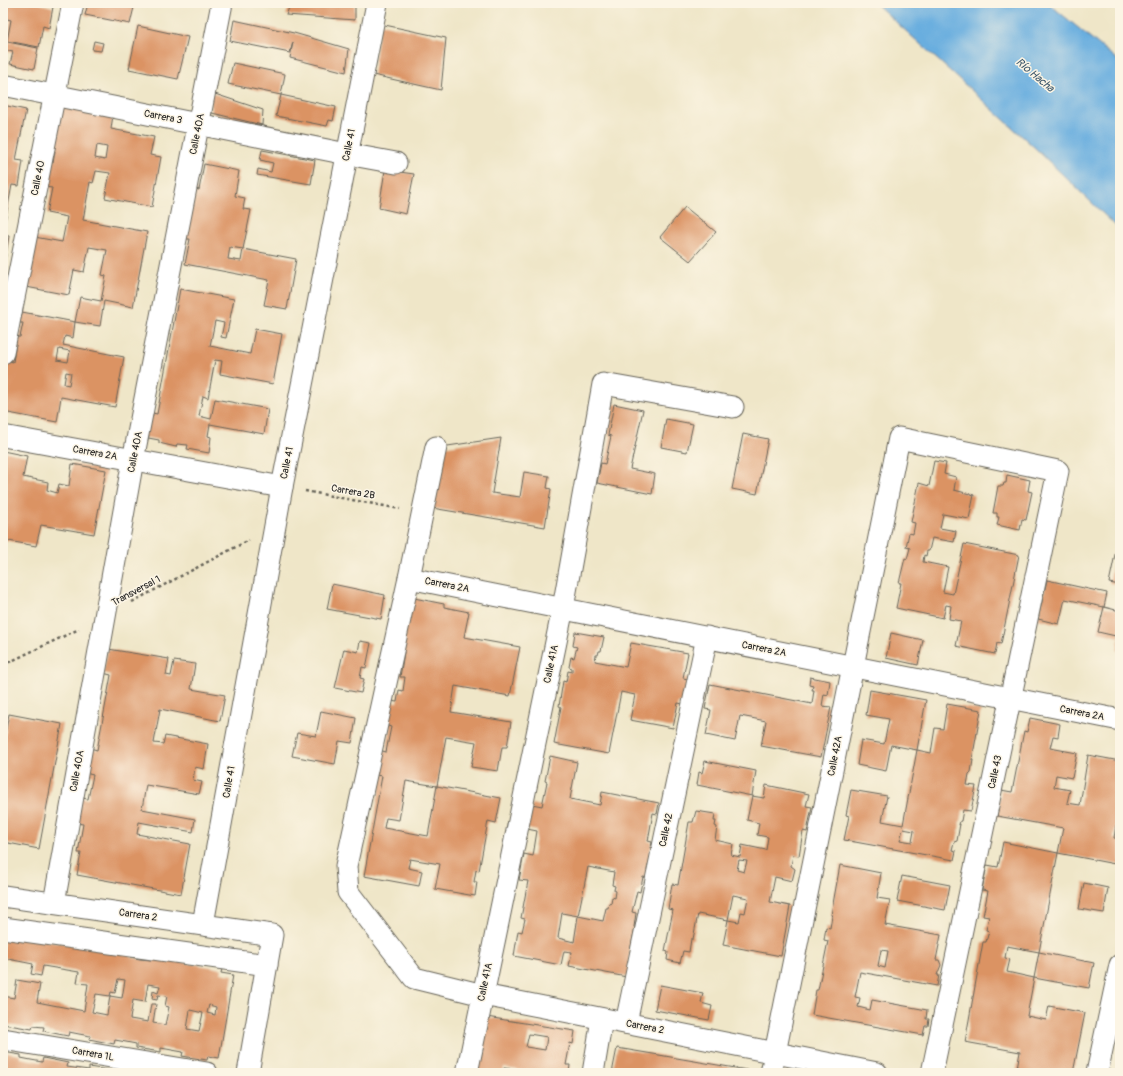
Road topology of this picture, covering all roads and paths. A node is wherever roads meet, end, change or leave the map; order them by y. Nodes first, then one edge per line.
1 (72, 3) edge
2 (222, 3) edge
3 (377, 3) edge
4 (3, 85) edge
5 (54, 96) junction
6 (199, 124) junction
7 (348, 154) junction
8 (396, 163) dead end
9 (3, 353) edge
10 (733, 407) dead end
11 (3, 436) edge
12 (899, 438) joint
13 (436, 447) dead end
14 (133, 460) junction
15 (282, 487) junction
16 (422, 512) junction
17 (275, 527) junction
18 (409, 578) junction
19 (563, 608) junction
20 (105, 616) junction
21 (707, 638) junction
22 (3, 665) edge
23 (853, 667) junction
24 (1010, 698) junction
25 (1120, 720) edge
26 (3, 896) edge
27 (54, 903) junction
28 (203, 924) junction
29 (3, 928) edge
30 (1120, 965) edge
31 (267, 966) junction
32 (482, 995) junction
33 (602, 1019) junction
34 (626, 1023) junction
35 (3, 1039) edge
36 (775, 1053) junction
37 (207, 1073) edge
38 (248, 1073) edge
39 (467, 1073) edge
40 (593, 1073) edge
41 (771, 1073) edge
42 (877, 1073) edge
43 (932, 1073) edge
44 (1096, 1073) edge

1 - 5 street, Calle 40
2 - 6 street, Calle 40A
3 - 7 street, Calle 41
4 - 5 street, Carrera 3
5 - 6 street, Carrera 3
5 - 9 street, Calle 40
6 - 7 street, Carrera 3
6 - 14 street, Calle 40A
7 - 8 street, Carrera 3
7 - 15 street, Calle 41
10 - 19 street, Calle 41A
11 - 14 street, Carrera 2A
12 - 23 street, Calle 42A
12 - 24 street, Calle 43
13 - 16 street
14 - 15 street, Carrera 2A
14 - 20 street, Calle 40A
15 - 16 path, Carrera 2B
15 - 17 street, Calle 41
16 - 18 street
17 - 20 path, Transversal 1
17 - 28 street, Calle 41
18 - 19 street, Carrera 2A
18 - 32 street, Carrera 2
19 - 21 street, Carrera 2A
19 - 32 street, Calle 41A
20 - 22 path, Transversal 1
20 - 27 street, Calle 40A
21 - 23 street, Carrera 2A
21 - 34 street, Calle 42
23 - 24 street, Carrera 2A
23 - 36 street, Calle 42A
24 - 25 street, Carrera 2A
24 - 43 street, Calle 43
26 - 27 street, Carrera 2
27 - 28 street, Carrera 2
28 - 31 street, Carrera 2
29 - 31 street
30 - 44 street
31 - 38 street
32 - 33 street, Carrera 2
32 - 39 street, Calle 41A
33 - 34 street, Carrera 2
33 - 40 street
34 - 36 street, Carrera 2
35 - 37 street, Carrera 1L
36 - 41 street, Calle 42A
36 - 42 street, Carrera 2

